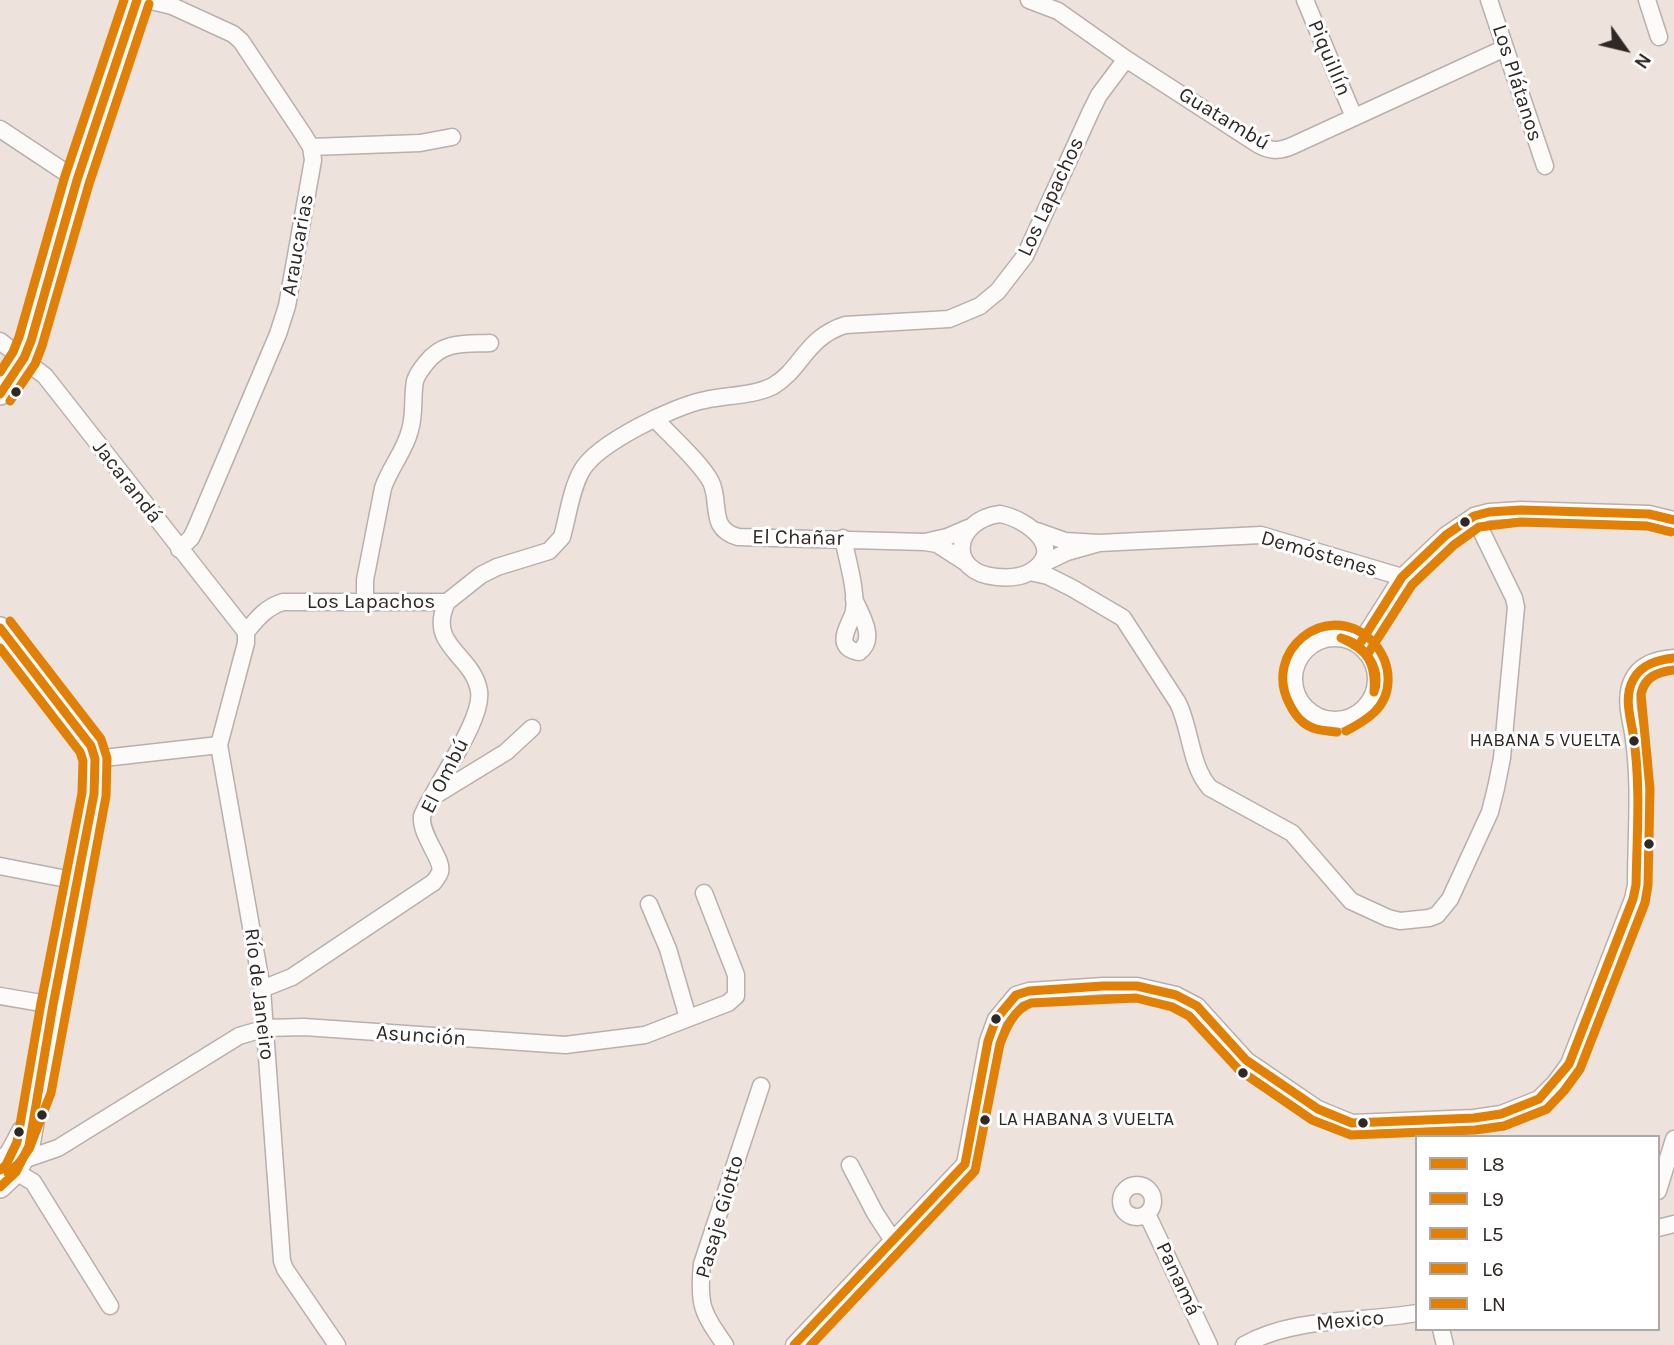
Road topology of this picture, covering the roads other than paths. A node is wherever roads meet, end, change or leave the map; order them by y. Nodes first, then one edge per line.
1 (137, 0) edge
2 (147, 0) edge
3 (1030, 0) edge
4 (1305, 0) edge
5 (1489, 0) edge
6 (1647, 0) edge
7 (1659, 37) dead end
8 (1505, 48) junction
9 (1126, 59) junction
10 (1354, 117) junction
11 (0, 129) edge
12 (452, 137) dead end
13 (311, 147) junction
14 (1545, 166) dead end
15 (78, 180) junction
16 (0, 341) edge
17 (489, 343) dead end
18 (24, 358) junction
19 (0, 394) edge
20 (656, 419) junction
21 (1474, 516) junction
22 (1674, 520) edge
23 (968, 528) junction
24 (1035, 531) junction
25 (843, 538) junction
26 (925, 542) junction
27 (1099, 543) junction
28 (179, 549) junction
29 (1067, 552) junction
30 (965, 562) junction
31 (1034, 569) junction
32 (1402, 577) junction
33 (1072, 588) junction
34 (854, 599) dead end
35 (365, 601) junction
36 (447, 602) junction
37 (0, 628) edge
38 (246, 632) junction
39 (1359, 645) junction
40 (1674, 658) edge
41 (532, 728) dead end
42 (219, 745) junction
43 (95, 759) junction
44 (429, 800) junction
45 (0, 866) edge
46 (77, 881) junction
47 (704, 893) dead end
48 (649, 904) dead end
49 (261, 989) junction
50 (0, 996) edge
51 (53, 1005) junction
52 (688, 1018) junction
53 (266, 1028) junction
54 (761, 1086) dead end
55 (1674, 1139) edge
56 (13, 1165) edge
57 (850, 1165) dead end
58 (1660, 1184) edge
59 (0, 1187) edge
60 (1147, 1214) dead end
61 (892, 1239) junction
62 (110, 1306) dead end
63 (1415, 1313) edge
64 (337, 1345) edge
65 (725, 1345) edge
66 (794, 1345) edge
67 (1209, 1345) edge
68 (1244, 1345) edge

1 - 15 main road
2 - 13 street
3 - 9 street, Guatambú
4 - 10 street, Piquillín
5 - 8 street, Los Plátanos
6 - 7 street
8 - 10 street, Guatambú
8 - 14 street, Los Plátanos
9 - 10 street, Guatambú
9 - 20 street, Los Lapachos
11 - 15 street
12 - 13 street
13 - 28 street, Araucarias
15 - 18 main road
16 - 18 street, Jacarandá
17 - 35 street
18 - 19 main road
18 - 28 street, Jacarandá
20 - 25 street, El Chañar
20 - 36 street, Los Lapachos
21 - 22 street
21 - 32 street, Demóstenes
21 - 33 street
23 - 24 street, Demóstenes
23 - 26 street, El Chañar
23 - 30 street
24 - 27 street, Demóstenes
24 - 31 street
25 - 26 street, El Chañar
25 - 34 street
26 - 30 street, El Chañar
27 - 29 street, Demóstenes
27 - 32 street, Demóstenes
28 - 38 street, Jacarandá
29 - 31 street, Demóstenes
29 - 33 street
30 - 31 street, Demóstenes
31 - 33 street
32 - 39 street
35 - 36 street, Los Lapachos
35 - 38 street, Los Lapachos
36 - 44 street, El Ombú
37 - 43 main road
38 - 42 street, Río de Janeiro
39 - 39 street
40 - 61 street
41 - 44 street
42 - 43 street
42 - 49 street, Río de Janeiro
43 - 46 main road, Asunción
44 - 49 street, El Ombú
45 - 46 street
46 - 51 main road, Asunción
47 - 52 street, Asunción
48 - 52 street
49 - 53 street, Río de Janeiro
50 - 51 street
51 - 56 main road, Asunción
52 - 53 street, Asunción
53 - 56 street, Asunción
53 - 64 street, Río de Janeiro
54 - 65 street, Pasaje Giotto
55 - 58 street
56 - 59 main road, Asunción
56 - 62 street
57 - 61 street
60 - 67 street, Panamá
61 - 66 street
63 - 68 street, Mexico

